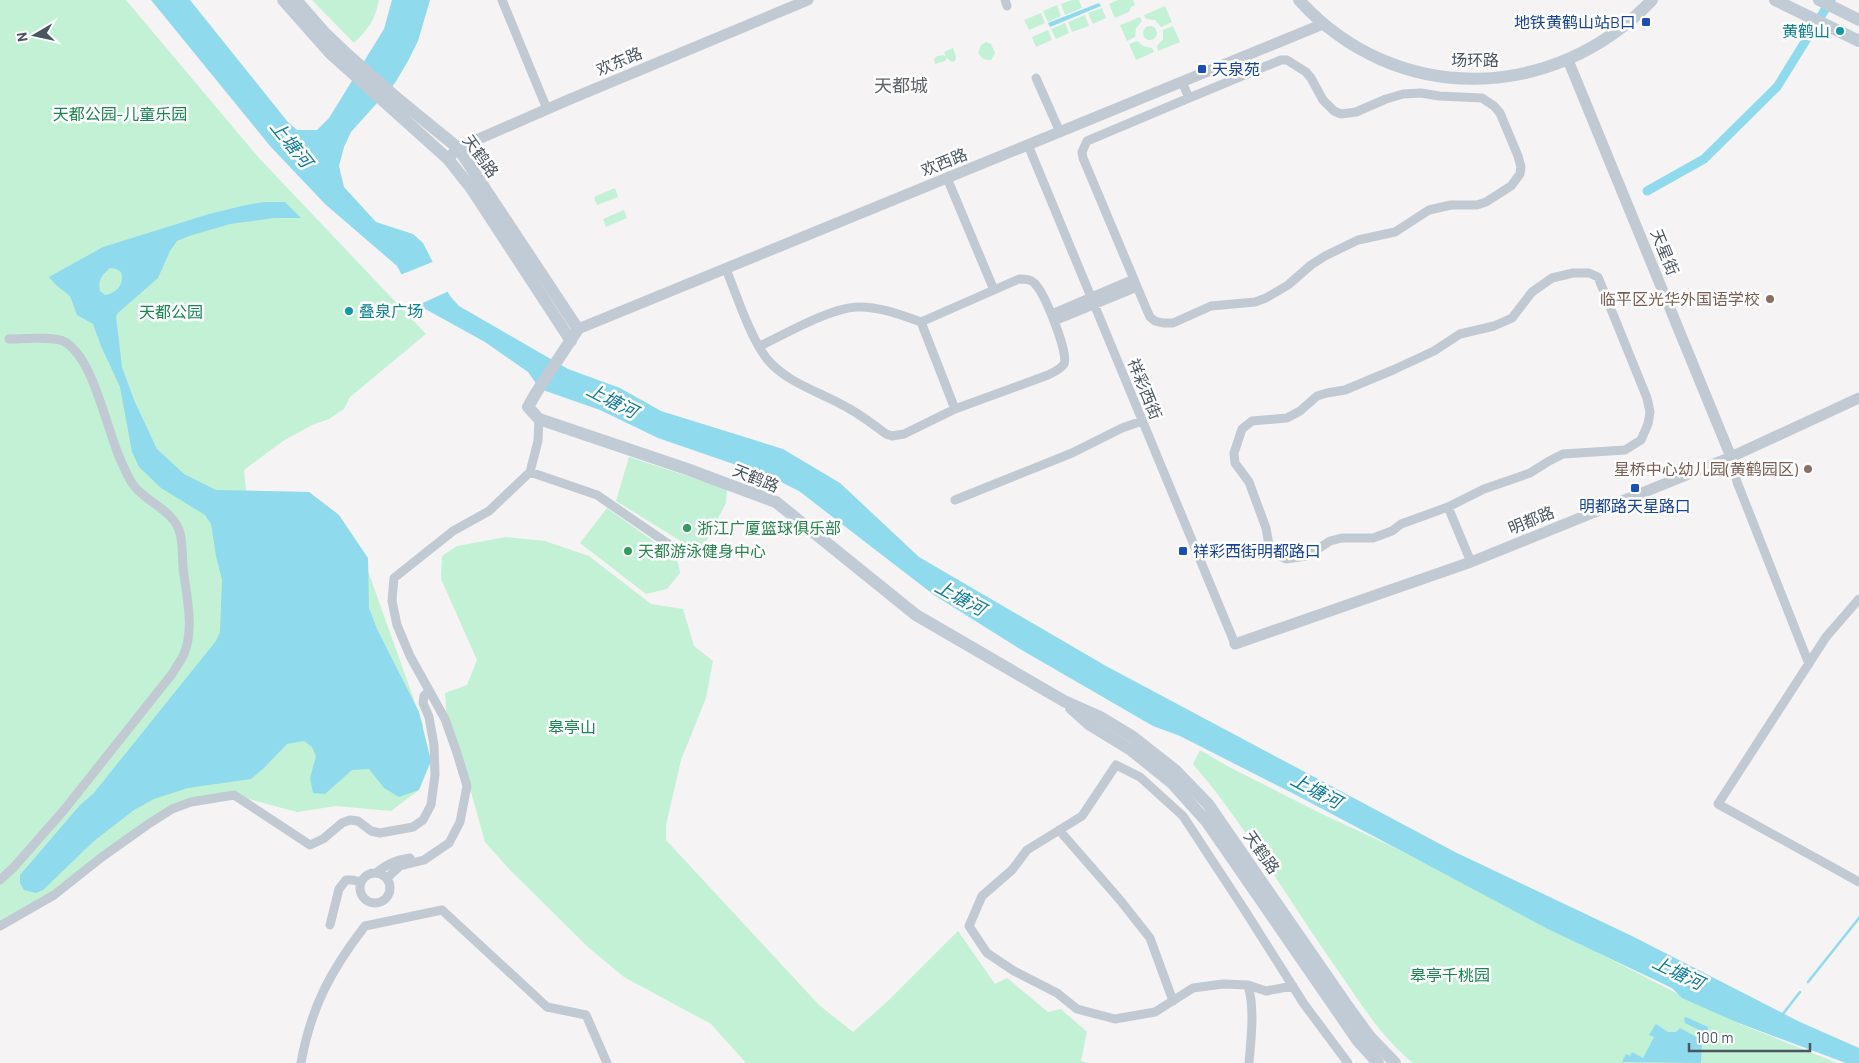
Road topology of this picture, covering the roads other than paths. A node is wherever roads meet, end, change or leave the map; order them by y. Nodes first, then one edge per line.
1 (283, 0) edge
2 (296, 0) edge
3 (502, 0) edge
4 (808, 0) edge
5 (1299, 0) edge
6 (1652, 0) edge
7 (1775, 0) edge
8 (1818, 0) edge
9 (1859, 20) edge
10 (1323, 24) junction
11 (1859, 41) edge
12 (1568, 60) junction
13 (1036, 78) dead end
14 (1182, 82) junction
15 (1189, 98) junction
16 (396, 103) junction
17 (547, 109) junction
18 (1060, 132) junction
19 (1028, 145) junction
20 (458, 148) junction
21 (448, 159) junction
22 (947, 178) junction
23 (726, 269) junction
24 (1135, 283) junction
25 (994, 290) junction
26 (1093, 301) junction
27 (1053, 317) junction
28 (921, 322) junction
29 (578, 330) junction
30 (9, 339) dead end
31 (570, 340) junction
32 (760, 346) junction
33 (1859, 398) edge
34 (955, 409) junction
35 (539, 419) junction
36 (1142, 421) junction
37 (1731, 457) junction
38 (530, 472) junction
39 (955, 500) dead end
40 (1448, 507) junction
41 (683, 554) dead end
42 (1470, 562) junction
43 (1859, 599) edge
44 (1235, 644) joint
45 (1810, 664) junction
46 (429, 691) junction
47 (1064, 701) junction
48 (1059, 830) junction
49 (449, 843) junction
50 (376, 873) junction
51 (387, 878) junction
52 (0, 880) edge
53 (361, 882) junction
54 (1859, 882) edge
55 (0, 926) edge
56 (330, 926) dead end
57 (1248, 985) junction
58 (1293, 986) junction
59 (1173, 1001) junction
60 (301, 1063) edge
61 (607, 1063) edge
62 (1249, 1063) edge
63 (1348, 1063) edge
64 (1378, 1063) edge
65 (1395, 1063) edge

1 - 16 main road, 天鹤路
2 - 16 main road, 天鹤路
3 - 17 street
4 - 17 street, 欢东路
5 - 10 main road, 场环路
6 - 12 main road, 场环路
7 - 11 main road
8 - 9 main road
10 - 12 main road, 场环路
10 - 14 street, 欢西路
12 - 37 street, 天星街
13 - 18 street
14 - 15 street
14 - 18 street, 欢西路
15 - 24 street
15 - 24 street
16 - 20 main road, 天鹤路
16 - 21 main road, 天鹤路
17 - 20 street, 欢东路
18 - 19 street, 欢西路
19 - 22 street, 欢西路
19 - 26 street, 祥彩西街
20 - 21 street, 欢东路
20 - 29 main road, 天鹤路
21 - 31 main road, 天鹤路
22 - 23 street, 欢西路
22 - 25 street
23 - 29 street, 欢西路
23 - 32 street
24 - 26 street
25 - 27 street
25 - 28 street
26 - 27 street
26 - 36 street, 祥彩西街
27 - 34 street
28 - 32 street
28 - 34 street
29 - 31 main road
30 - 52 street
31 - 35 main road
32 - 34 street
33 - 37 street, 明都路
35 - 38 street
35 - 47 main road, 天鹤路
36 - 39 street
36 - 44 street, 祥彩西街
37 - 42 street, 明都路
37 - 45 street
38 - 41 street
38 - 46 street
40 - 40 street
40 - 42 street
42 - 44 street, 明都路
43 - 45 street
45 - 54 street
46 - 49 street
46 - 55 street
47 - 64 main road, 天鹤路
47 - 65 main road, 天鹤路
48 - 58 street
48 - 59 street
48 - 59 street
49 - 50 street
49 - 51 street
50 - 51 street
50 - 53 street
51 - 53 street
53 - 56 street
57 - 58 street
57 - 59 street
57 - 62 street
58 - 63 street
60 - 61 street

